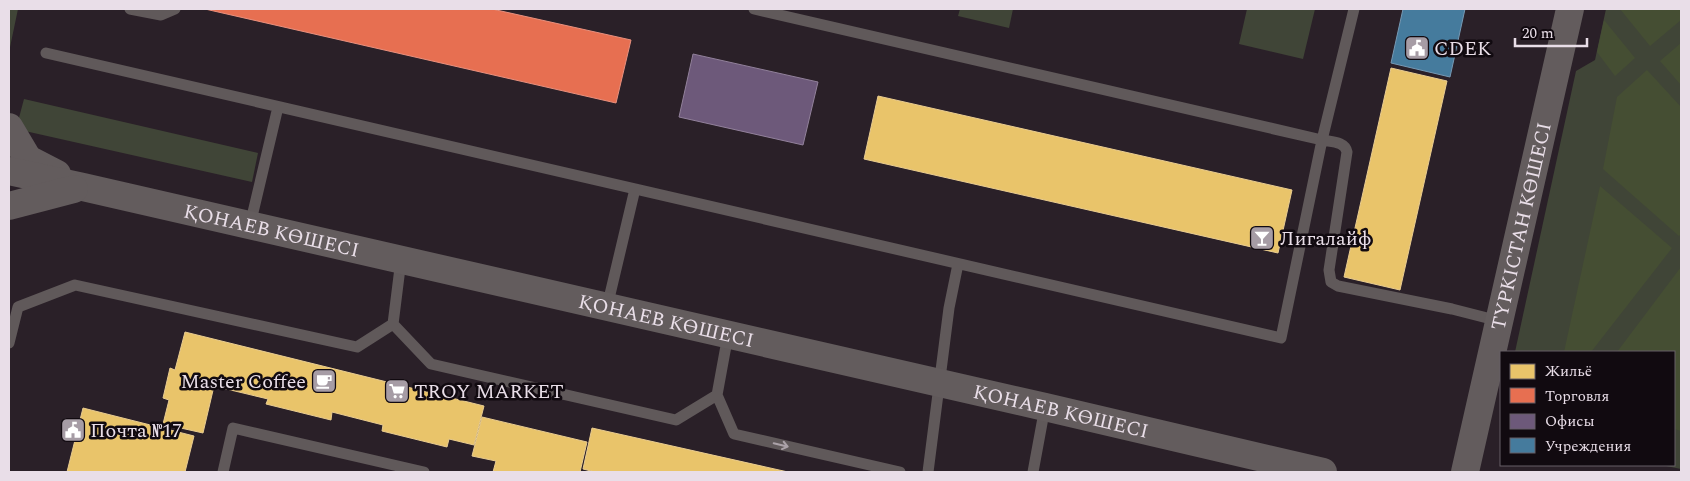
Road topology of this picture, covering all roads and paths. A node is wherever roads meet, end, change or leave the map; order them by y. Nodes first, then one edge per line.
1 (130, 9) edge
2 (175, 9) edge
3 (754, 9) edge
4 (1354, 9) edge
5 (1570, 9) edge
6 (46, 53) dead end
7 (278, 107) junction
8 (9, 127) edge
9 (1322, 140) junction
10 (9, 171) edge
11 (83, 187) junction
12 (635, 189) junction
13 (9, 206) edge
14 (250, 225) junction
15 (401, 260) junction
16 (958, 264) junction
17 (607, 307) junction
18 (1499, 321) junction
19 (393, 324) junction
20 (728, 334) junction
21 (9, 343) edge
22 (940, 383) junction
23 (717, 395) junction
24 (1045, 407) junction
25 (223, 472) edge
26 (424, 472) edge
27 (900, 472) edge
28 (928, 472) edge
29 (1033, 472) edge
30 (1323, 472) edge
31 (1465, 472) edge

1 - 2 lane
3 - 9 lane
4 - 9 lane
5 - 18 main road, ТҮРКІСТАН КӨШЕСІ
6 - 7 lane
7 - 12 lane
7 - 14 lane
8 - 11 main road
9 - 16 lane
9 - 18 lane
10 - 11 main road, ҚОНАЕВ КӨШЕСІ
11 - 13 main road
11 - 14 main road, ҚОНАЕВ КӨШЕСІ
12 - 16 lane
12 - 17 lane
14 - 15 main road, ҚОНАЕВ КӨШЕСІ
15 - 17 main road, ҚОНАЕВ КӨШЕСІ
15 - 19 lane
16 - 22 lane
17 - 20 main road, ҚОНАЕВ КӨШЕСІ
18 - 31 main road, ТҮРКІСТАН КӨШЕСІ
19 - 21 lane
19 - 23 lane
20 - 22 main road, ҚОНАЕВ КӨШЕСІ
20 - 23 lane
22 - 24 main road, ҚОНАЕВ КӨШЕСІ
22 - 28 lane
23 -> 27 lane
24 - 29 lane
24 - 30 main road, ҚОНАЕВ КӨШЕСІ
25 - 26 lane

